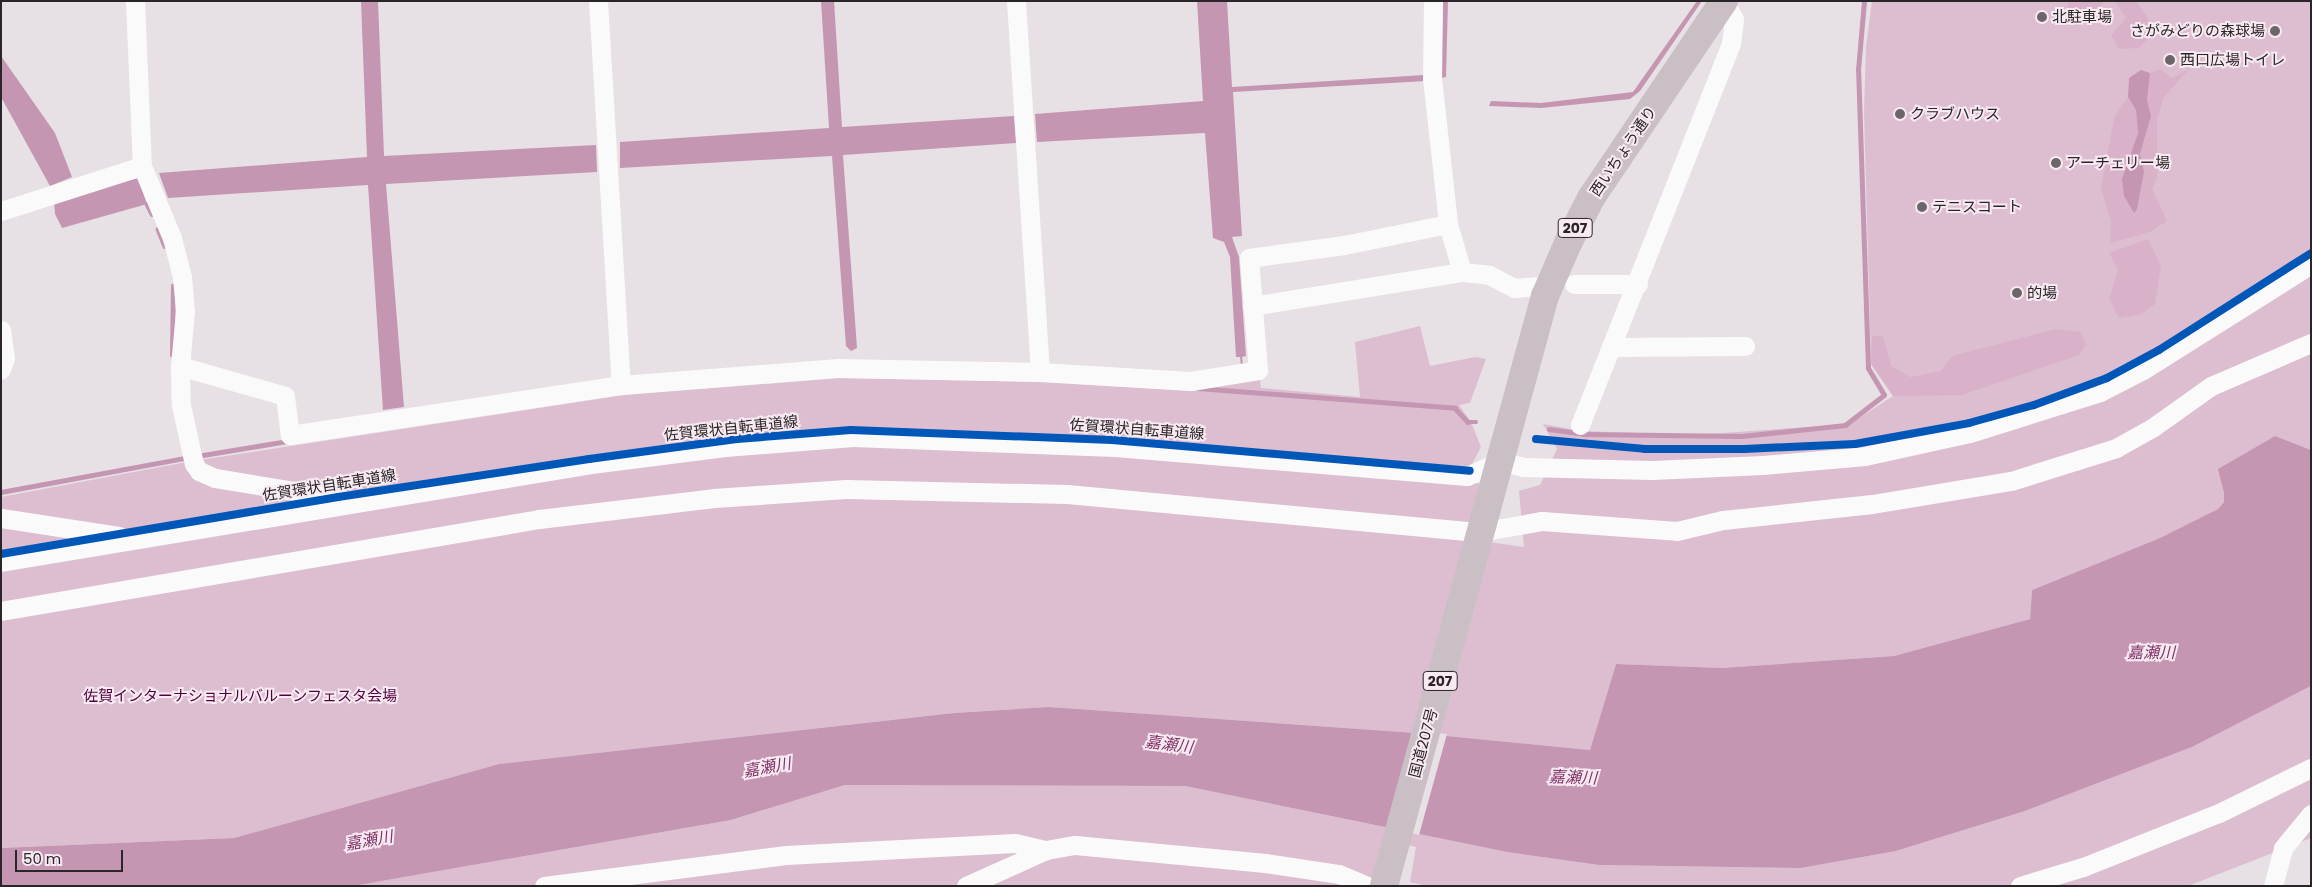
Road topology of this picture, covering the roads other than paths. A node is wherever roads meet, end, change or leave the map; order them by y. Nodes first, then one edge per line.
1 (135, 1) edge
2 (598, 1) edge
3 (1016, 1) edge
4 (1433, 1) edge
5 (1724, 1) edge
6 (142, 166) junction
7 (1, 211) edge
8 (1448, 224) junction
9 (2311, 264) edge
10 (1462, 272) junction
11 (1574, 284) dead end
12 (1638, 284) junction
13 (1535, 286) dead end
14 (1252, 306) junction
15 (1, 330) edge
16 (2311, 344) edge
17 (1745, 346) dead end
18 (1611, 347) junction
19 (2, 362) edge
20 (180, 366) junction
21 (1040, 372) junction
22 (621, 385) junction
23 (1580, 425) dead end
24 (1497, 473) junction
25 (351, 502) junction
26 (1, 518) edge
27 (133, 539) junction
28 (1, 562) edge
29 (1, 611) edge
30 (2311, 768) edge
31 (2311, 814) edge
32 (1046, 850) junction
33 (1379, 883) edge
34 (544, 886) edge
35 (966, 886) edge
36 (2020, 886) edge
37 (2273, 886) edge

1 - 6 street
2 - 22 street
3 - 21 street
4 - 8 street
5 - 12 street
5 - 24 highway, 西いちょう通り / 207
6 - 7 street
6 - 20 street
8 - 10 street
8 - 14 street
9 - 24 street
10 - 13 street
10 - 14 street
11 - 12 street
12 - 18 street
14 - 21 street
15 - 19 street
16 - 29 street
17 - 18 street
18 - 23 street
20 - 22 street
20 - 25 street
21 - 22 street
24 - 25 street
24 - 33 highway, 国道207号 / 207
25 - 27 street
26 - 27 street
27 - 28 street
30 - 36 street
31 - 37 street
32 - 33 street
32 - 34 street
32 - 35 street

